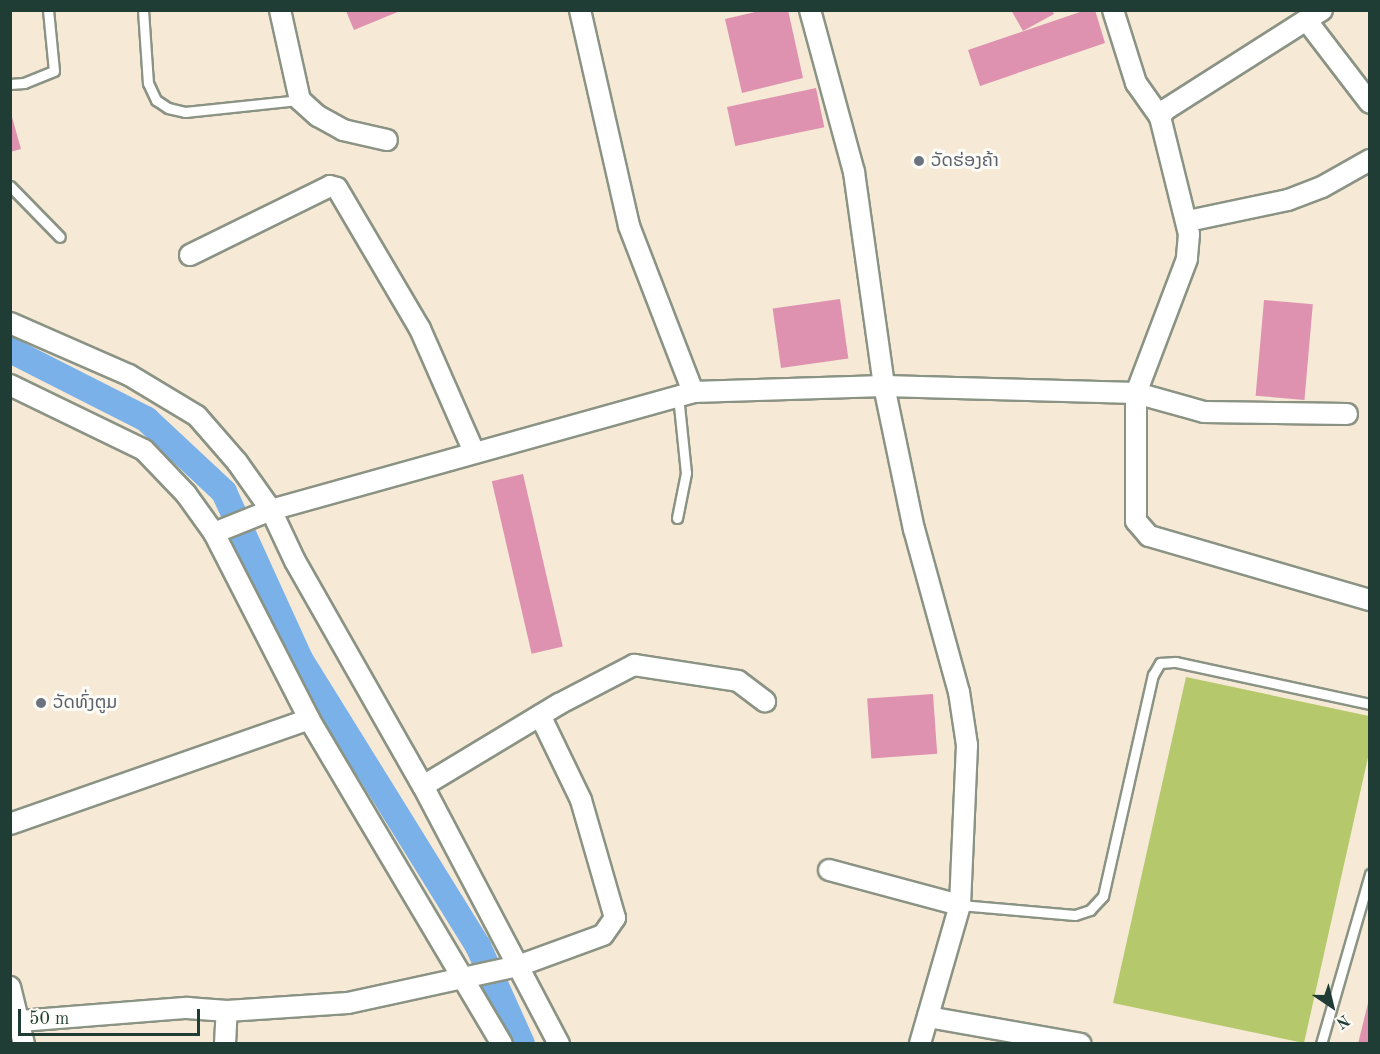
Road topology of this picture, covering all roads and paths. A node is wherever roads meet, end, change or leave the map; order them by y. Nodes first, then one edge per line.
1 (48, 10) edge
2 (143, 10) edge
3 (280, 10) edge
4 (580, 10) edge
5 (810, 10) edge
6 (1113, 10) edge
7 (1315, 16) edge
8 (10, 84) edge
9 (300, 100) junction
10 (1370, 102) edge
11 (1160, 117) junction
12 (387, 140) dead end
13 (1370, 160) edge
14 (10, 186) edge
15 (1188, 221) junction
16 (60, 237) dead end
17 (190, 255) dead end
18 (10, 323) edge
19 (10, 385) edge
20 (884, 386) junction
21 (1136, 393) junction
22 (685, 394) junction
23 (1347, 414) dead end
24 (474, 452) junction
25 (272, 510) junction
26 (677, 518) dead end
27 (214, 533) junction
28 (1370, 600) edge
29 (765, 701) dead end
30 (1370, 704) edge
31 (540, 716) junction
32 (309, 719) junction
33 (423, 786) junction
34 (10, 824) edge
35 (829, 870) dead end
36 (1370, 874) edge
37 (960, 905) junction
38 (512, 967) junction
39 (470, 975) junction
40 (10, 987) edge
41 (227, 1011) junction
42 (928, 1017) junction
43 (20, 1022) junction
44 (24, 1044) edge
45 (225, 1044) edge
46 (502, 1044) edge
47 (559, 1044) edge
48 (920, 1044) edge
49 (1081, 1044) edge
50 (1321, 1044) edge

1 - 8 lane
2 - 9 lane
3 - 9 street
4 - 22 street
5 - 20 street
6 - 11 street
7 - 10 street
7 - 11 street
9 - 12 street
11 - 15 street
13 - 15 street
14 - 16 lane
15 - 21 street
17 - 24 street
18 - 25 street
19 - 27 street
20 - 21 street
20 - 22 street
20 - 37 street
21 - 23 street
21 - 28 street
22 - 24 street
22 - 26 lane
24 - 25 street
25 - 27 street
25 - 33 street
27 - 32 street
29 - 31 street
30 - 37 lane
31 - 33 street
31 - 38 street
32 - 34 street
32 - 39 street
33 - 38 street
35 - 37 street
36 - 50 lane
37 - 42 street
38 - 39 street
38 - 47 street
39 - 41 street
39 - 46 street
40 - 43 street
41 - 43 street
41 - 45 street
42 - 48 street
42 - 49 street
43 - 44 street

